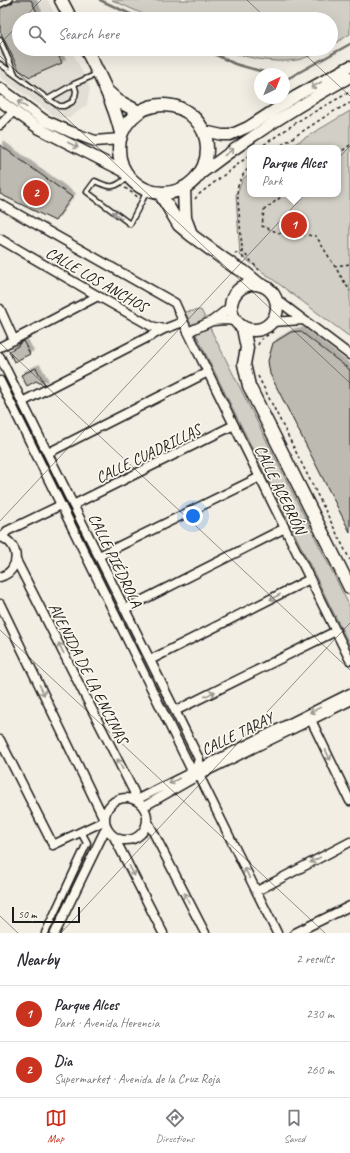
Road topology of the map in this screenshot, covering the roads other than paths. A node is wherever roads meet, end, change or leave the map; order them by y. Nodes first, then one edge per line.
1 (10, 0) edge
2 (62, 0) edge
3 (0, 5) edge
4 (68, 12) edge
5 (0, 40) edge
6 (90, 56) edge
7 (0, 64) edge
8 (350, 66) edge
9 (98, 73) junction
10 (16, 76) junction
11 (350, 77) edge
12 (74, 84) junction
13 (0, 88) edge
14 (107, 91) junction
15 (48, 99) junction
16 (0, 101) edge
17 (14, 111) junction
18 (139, 112) junction
19 (41, 124) junction
20 (0, 125) edge
21 (204, 132) junction
22 (120, 136) junction
23 (127, 174) junction
24 (198, 176) junction
25 (184, 188) junction
26 (147, 190) junction
27 (160, 193) junction
28 (0, 204) edge
29 (191, 235) junction
30 (0, 239) edge
31 (239, 269) junction
32 (264, 280) junction
33 (241, 287) junction
34 (277, 295) junction
35 (98, 296) junction
36 (230, 307) junction
37 (0, 309) edge
38 (303, 320) junction
39 (212, 321) junction
40 (183, 322) junction
41 (239, 324) junction
42 (275, 326) junction
43 (164, 329) junction
44 (260, 330) junction
45 (188, 332) junction
46 (14, 340) junction
47 (0, 347) edge
48 (251, 349) junction
49 (350, 355) edge
50 (0, 357) edge
51 (208, 372) junction
52 (0, 381) edge
53 (22, 402) junction
54 (234, 425) junction
55 (48, 453) junction
56 (260, 477) junction
57 (61, 505) junction
58 (74, 505) junction
59 (285, 528) junction
60 (1, 537) edge
61 (99, 556) junction
62 (16, 560) junction
63 (0, 577) edge
64 (310, 579) junction
65 (350, 588) edge
66 (0, 604) edge
67 (125, 609) junction
68 (336, 631) junction
69 (150, 660) junction
70 (350, 660) edge
71 (350, 693) edge
72 (350, 701) edge
73 (175, 711) junction
74 (312, 720) junction
75 (0, 740) edge
76 (196, 772) junction
77 (136, 800) junction
78 (350, 801) edge
79 (143, 806) junction
80 (147, 820) junction
81 (105, 823) junction
82 (81, 832) junction
83 (114, 837) junction
84 (350, 842) edge
85 (257, 891) junction
86 (350, 906) edge
87 (45, 933) edge
88 (56, 933) edge
89 (163, 933) edge
90 (205, 933) edge
91 (278, 933) edge
92 (296, 933) edge

1 - 3 lane
2 - 4 main road
5 - 10 lane
6 - 9 main road
7 - 10 lane
8 -> 21 street
9 - 12 lane
9 - 14 main road
10 - 15 lane
24 -> 11 street
12 - 15 lane
12 - 15 lane
19 -> 13 street
14 - 18 main road
14 - 22 main road
16 - 17 street
17 - 19 street
17 - 20 street
18 - 21 main road
18 - 22 main road
19 - 22 street
19 -> 23 street
21 - 24 main road
22 - 23 main road
23 - 26 main road
26 -> 23 lane
24 - 25 main road
25 - 27 main road
25 - 29 main road
26 - 27 main road
27 - 29 main road
28 - 40 street, CALLE ACEBRÓN
29 - 31 main road
30 - 35 street, CALLE LOS ANCHOS
31 - 32 main road
31 - 33 main road
32 - 33 main road
32 - 34 main road
33 - 36 main road
34 - 38 street
34 - 42 main road
35 - 43 street, CALLE LOS ANCHOS
35 - 46 street
36 - 39 street
36 - 41 main road
37 - 46 street
38 - 42 street
38 - 49 street
39 - 41 street
39 - 45 street
40 - 43 street
40 - 45 street, CALLE ACEBRÓN
41 - 44 main road
41 - 48 main road
42 - 44 main road
43 - 53 street
44 - 48 main road
45 - 51 street, CALLE ACEBRÓN
46 - 47 street
48 - 65 main road
50 - 53 street, CALLE PIÉDROLA
51 - 54 street, CALLE ACEBRÓN
51 - 55 street
52 - 57 street
53 - 55 street, CALLE PIÉDROLA
54 - 56 street, CALLE ACEBRÓN
54 - 58 street, CALLE CUADRILLAS
55 - 58 street, CALLE PIÉDROLA
56 - 59 street, CALLE ACEBRÓN
56 - 61 street
57 - 60 street
57 - 76 street
58 - 61 street, CALLE PIÉDROLA
59 - 64 street, CALLE ACEBRÓN
59 - 67 street
60 - 62 street, AVENIDA DE LA ENCINAS
61 - 67 street, CALLE PIÉDROLA
62 - 63 street
77 -> 62 street, AVENIDA DE LA ENCINAS
64 - 68 street, CALLE ACEBRÓN
64 -> 69 street
66 -> 81 street
67 - 69 street, CALLE PIÉDROLA
68 - 70 street, CALLE ACEBRÓN
73 -> 68 street
69 - 73 street, CALLE PIÉDROLA
71 -> 76 street, CALLE TARAY
72 - 74 street, CALLE TARAY
73 - 76 street, CALLE PIÉDROLA
74 - 76 street, CALLE TARAY
74 -> 78 street
75 - 82 street
76 -> 77 street, CALLE TARAY
76 - 79 street, CALLE TARAY
85 -> 76 street
77 - 79 street
77 - 81 street
79 - 80 street
80 - 83 street
90 -> 80 street
81 - 82 street
81 - 83 street
81 - 88 street
82 - 87 street
83 -> 89 street
84 -> 85 street
85 - 91 street
86 - 92 street

